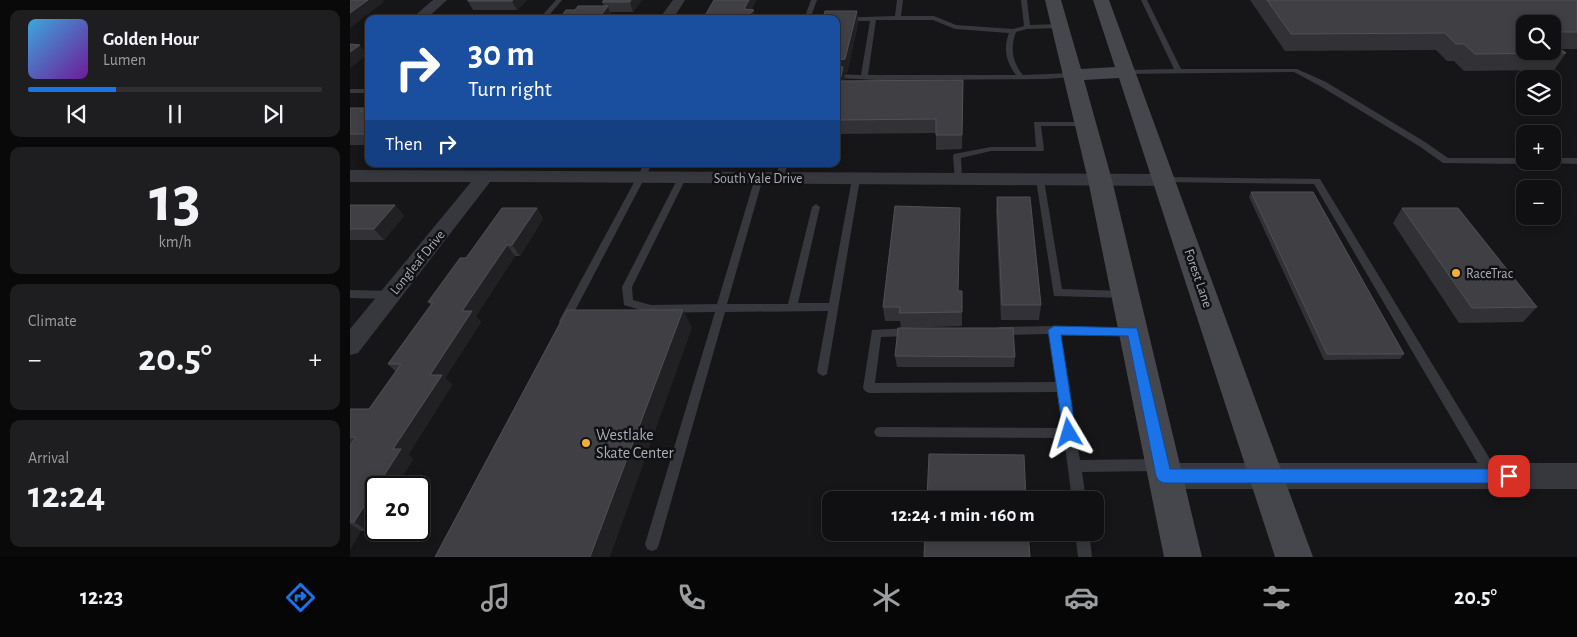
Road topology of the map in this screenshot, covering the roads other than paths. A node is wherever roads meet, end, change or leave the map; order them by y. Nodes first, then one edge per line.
1 (441, 0) edge
2 (560, 0) edge
3 (679, 0) edge
4 (814, 0) edge
5 (900, 0) edge
6 (1024, 0) edge
7 (1053, 0) edge
8 (1101, 0) edge
9 (1144, 0) edge
10 (423, 15) edge
11 (546, 15) edge
12 (669, 15) edge
13 (808, 15) edge
14 (898, 18) junction
15 (840, 19) edge
16 (873, 19) junction
17 (1060, 26) junction
18 (1027, 27) junction
19 (1013, 31) junction
20 (1178, 71) junction
21 (1127, 72) junction
22 (1072, 75) junction
23 (840, 76) edge
24 (864, 77) junction
25 (1022, 77) junction
26 (350, 91) edge
27 (365, 91) edge
28 (1085, 124) junction
29 (1516, 161) edge
30 (1561, 161) edge
31 (1577, 161) edge
32 (644, 171) edge
33 (782, 171) edge
34 (350, 176) edge
35 (485, 177) junction
36 (682, 178) junction
37 (759, 178) junction
38 (856, 179) junction
39 (958, 179) junction
40 (1040, 180) junction
41 (1100, 180) junction
42 (1165, 180) junction
43 (816, 207) dead end
44 (350, 294) edge
45 (391, 295) junction
46 (1125, 295) junction
47 (834, 307) junction
48 (792, 308) junction
49 (721, 309) junction
50 (560, 328) edge
51 (1054, 330) junction
52 (985, 331) edge
53 (925, 332) edge
54 (1133, 332) junction
55 (350, 346) edge
56 (824, 371) dead end
57 (1064, 387) junction
58 (880, 432) dead end
59 (1069, 433) junction
60 (1075, 466) junction
61 (1163, 470) junction
62 (1492, 476) junction
63 (1577, 476) edge
64 (1267, 477) junction
65 (1078, 491) edge
66 (1083, 541) edge
67 (652, 544) dead end
68 (1085, 557) edge
69 (1183, 557) edge
70 (1294, 557) edge

1 - 10 street
2 - 11 lane
3 - 12 street
4 - 13 lane
5 - 14 lane
6 - 18 lane
7 - 17 main road
8 - 21 main road, Forest Lane
9 - 20 lane
14 - 16 lane
14 - 19 lane
15 - 16 lane
16 - 24 lane
17 - 18 lane
17 - 22 main road
18 - 19 lane
19 - 25 lane
20 - 21 lane
20 - 29 lane
21 - 22 main road
21 - 42 main road, Forest Lane
22 - 25 lane
22 - 28 main road
23 - 24 lane
24 - 25 lane
26 - 27 lane
28 - 39 lane
28 - 41 main road
30 - 31 lane
32 - 35 street, South Yale Drive
32 - 36 street, South Yale Drive
32 - 50 lane
33 - 37 street, South Yale Drive
33 - 38 street, South Yale Drive
34 - 35 street, South Yale Drive
35 - 45 street, Longleaf Drive
36 - 37 street, South Yale Drive
36 - 49 lane
37 - 49 lane
38 - 39 street, South Yale Drive
38 - 47 lane
39 - 40 street, South Yale Drive
40 - 41 street, South Yale Drive
40 - 46 lane
41 - 42 street, South Yale Drive
41 - 46 main road
42 - 62 lane
42 - 64 main road, Forest Lane
43 - 48 lane
44 - 45 lane
45 - 55 street, Longleaf Drive
46 - 54 main road
47 - 48 lane
47 - 56 lane
48 - 49 lane
49 - 67 lane
51 - 52 lane
51 - 54 lane
51 - 57 lane
53 - 57 lane
54 - 61 main road
57 - 59 lane
58 - 59 lane
59 - 60 lane
60 - 61 lane
60 - 65 lane
61 - 64 street
61 - 69 main road
62 - 63 street
62 - 64 street
64 - 70 main road, Forest Lane
66 - 68 lane

